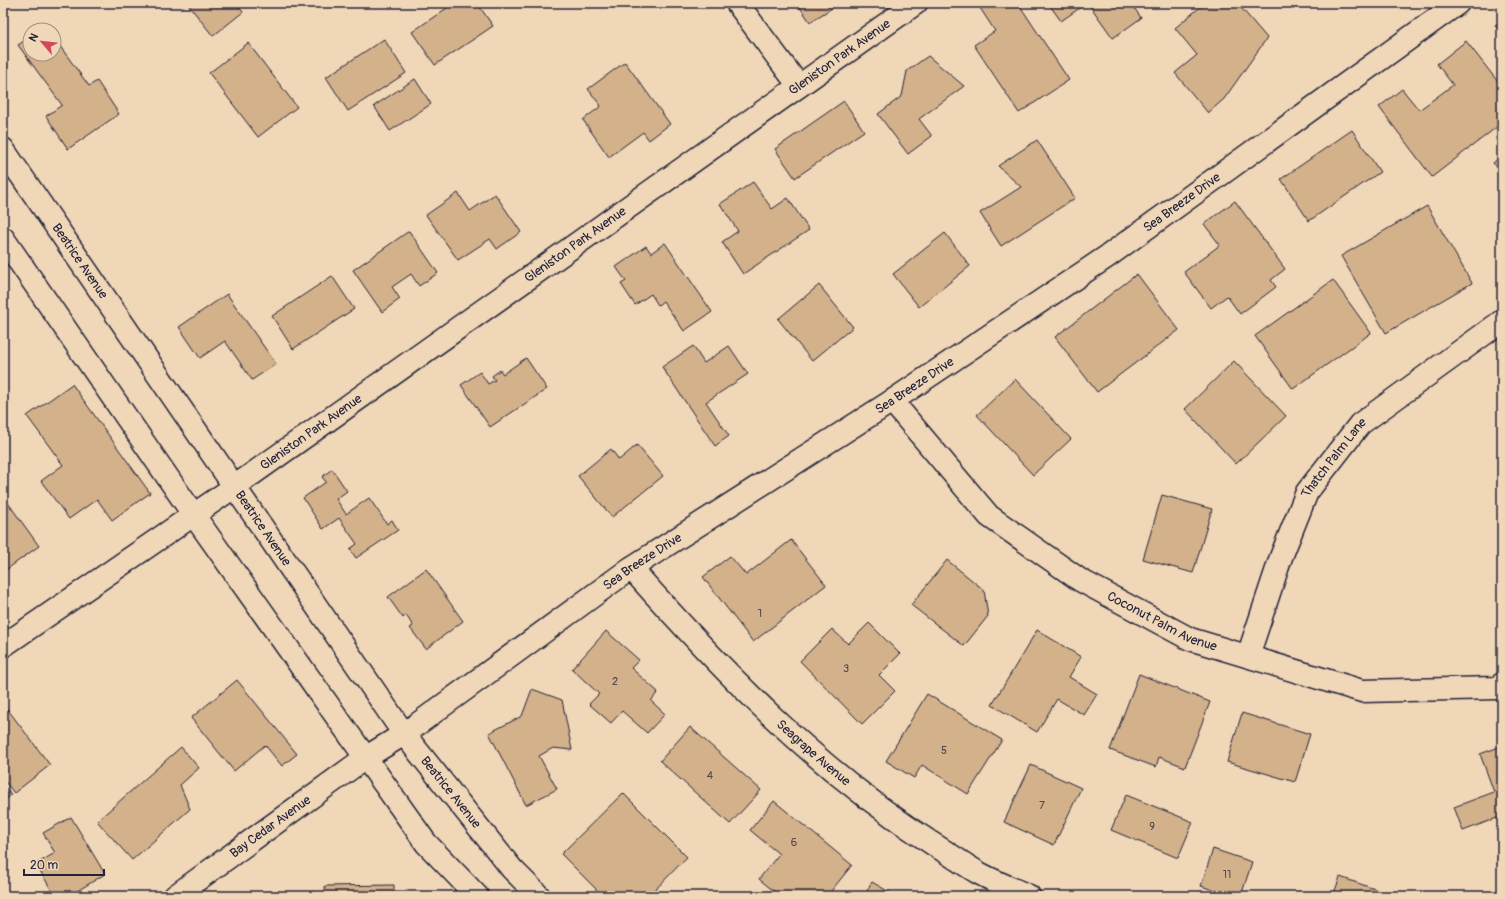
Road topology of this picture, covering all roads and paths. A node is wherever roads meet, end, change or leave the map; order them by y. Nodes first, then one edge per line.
1 (737, 3) edge
2 (916, 3) edge
3 (1458, 3) edge
4 (798, 86) junction
5 (4, 151) edge
6 (3, 238) edge
7 (1502, 322) edge
8 (892, 401) junction
9 (234, 487) junction
10 (193, 514) junction
11 (631, 568) junction
12 (3, 646) edge
13 (1248, 656) junction
14 (1502, 684) edge
15 (404, 734) junction
16 (365, 758) junction
17 (175, 896) edge
18 (477, 896) edge
19 (539, 896) edge
20 (1028, 896) edge

1 - 4 street
2 - 4 street, Gleniston Park Avenue
3 - 8 street, Sea Breeze Drive
4 - 9 street, Gleniston Park Avenue
5 - 9 street, Beatrice Avenue
6 - 10 street
7 - 13 street, Thatch Palm Lane
8 - 11 street, Sea Breeze Drive
8 - 13 street, Coconut Palm Avenue
9 - 10 street, Gleniston Park Avenue
9 - 15 street, Beatrice Avenue
10 - 12 street
10 - 16 street
11 - 15 street, Sea Breeze Drive
11 - 20 street, Seagrape Avenue
13 - 14 street, Coconut Palm Avenue
15 - 16 street, Sea Breeze Drive
15 - 19 street, Beatrice Avenue
16 - 17 street, Bay Cedar Avenue
16 - 18 street

